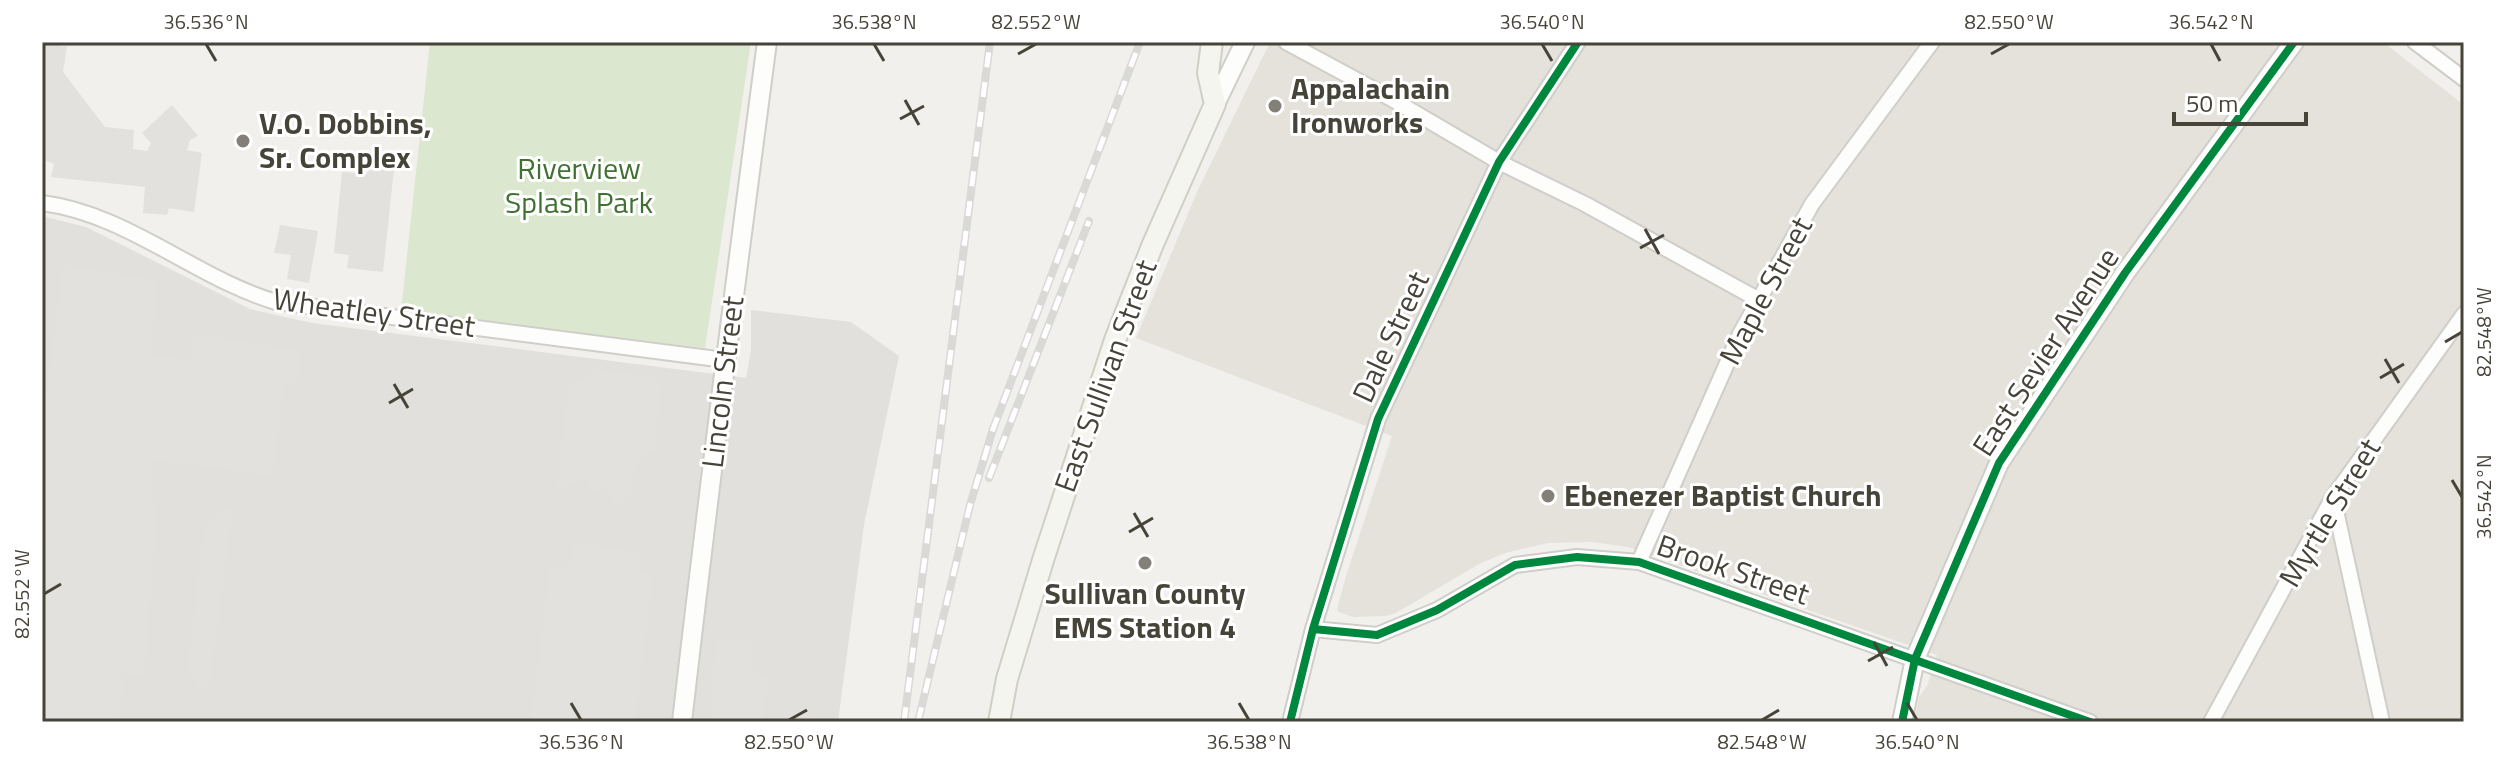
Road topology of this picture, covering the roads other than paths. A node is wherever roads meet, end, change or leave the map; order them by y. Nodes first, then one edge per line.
1 (767, 42) edge
2 (1212, 42) edge
3 (1245, 42) edge
4 (1286, 42) edge
5 (1578, 42) edge
6 (1932, 42) edge
7 (2294, 42) edge
8 (2415, 42) edge
9 (2464, 79) edge
10 (1215, 104) junction
11 (1499, 162) junction
12 (42, 203) edge
13 (1759, 300) junction
14 (2464, 314) edge
15 (725, 360) junction
16 (2333, 497) junction
17 (1639, 562) junction
18 (1313, 629) junction
19 (1915, 659) junction
20 (682, 722) edge
21 (999, 722) edge
22 (1290, 722) edge
23 (1902, 722) edge
24 (2090, 722) edge
25 (2211, 722) edge
26 (2382, 722) edge

1 - 15 street, Lincoln Street
2 - 10 main road
3 - 10 street, East Sullivan Street
4 - 11 street
5 - 11 street, Dale Street
6 - 13 street, Maple Street
7 - 19 street, East Sevier Avenue
8 - 9 street
10 - 21 main road, East Sullivan Street
11 - 13 street
11 - 18 street, Dale Street
12 - 15 street, Wheatley Street
13 - 17 street, Maple Street
14 - 16 street, Myrtle Street
15 - 20 street, Lincoln Street
16 - 25 street, Myrtle Street
16 - 26 street
17 - 18 street, Brook Street
17 - 19 street, Brook Street
18 - 22 street, Dale Street
19 - 23 street, East Sevier Avenue
19 - 24 street, Brook Street

